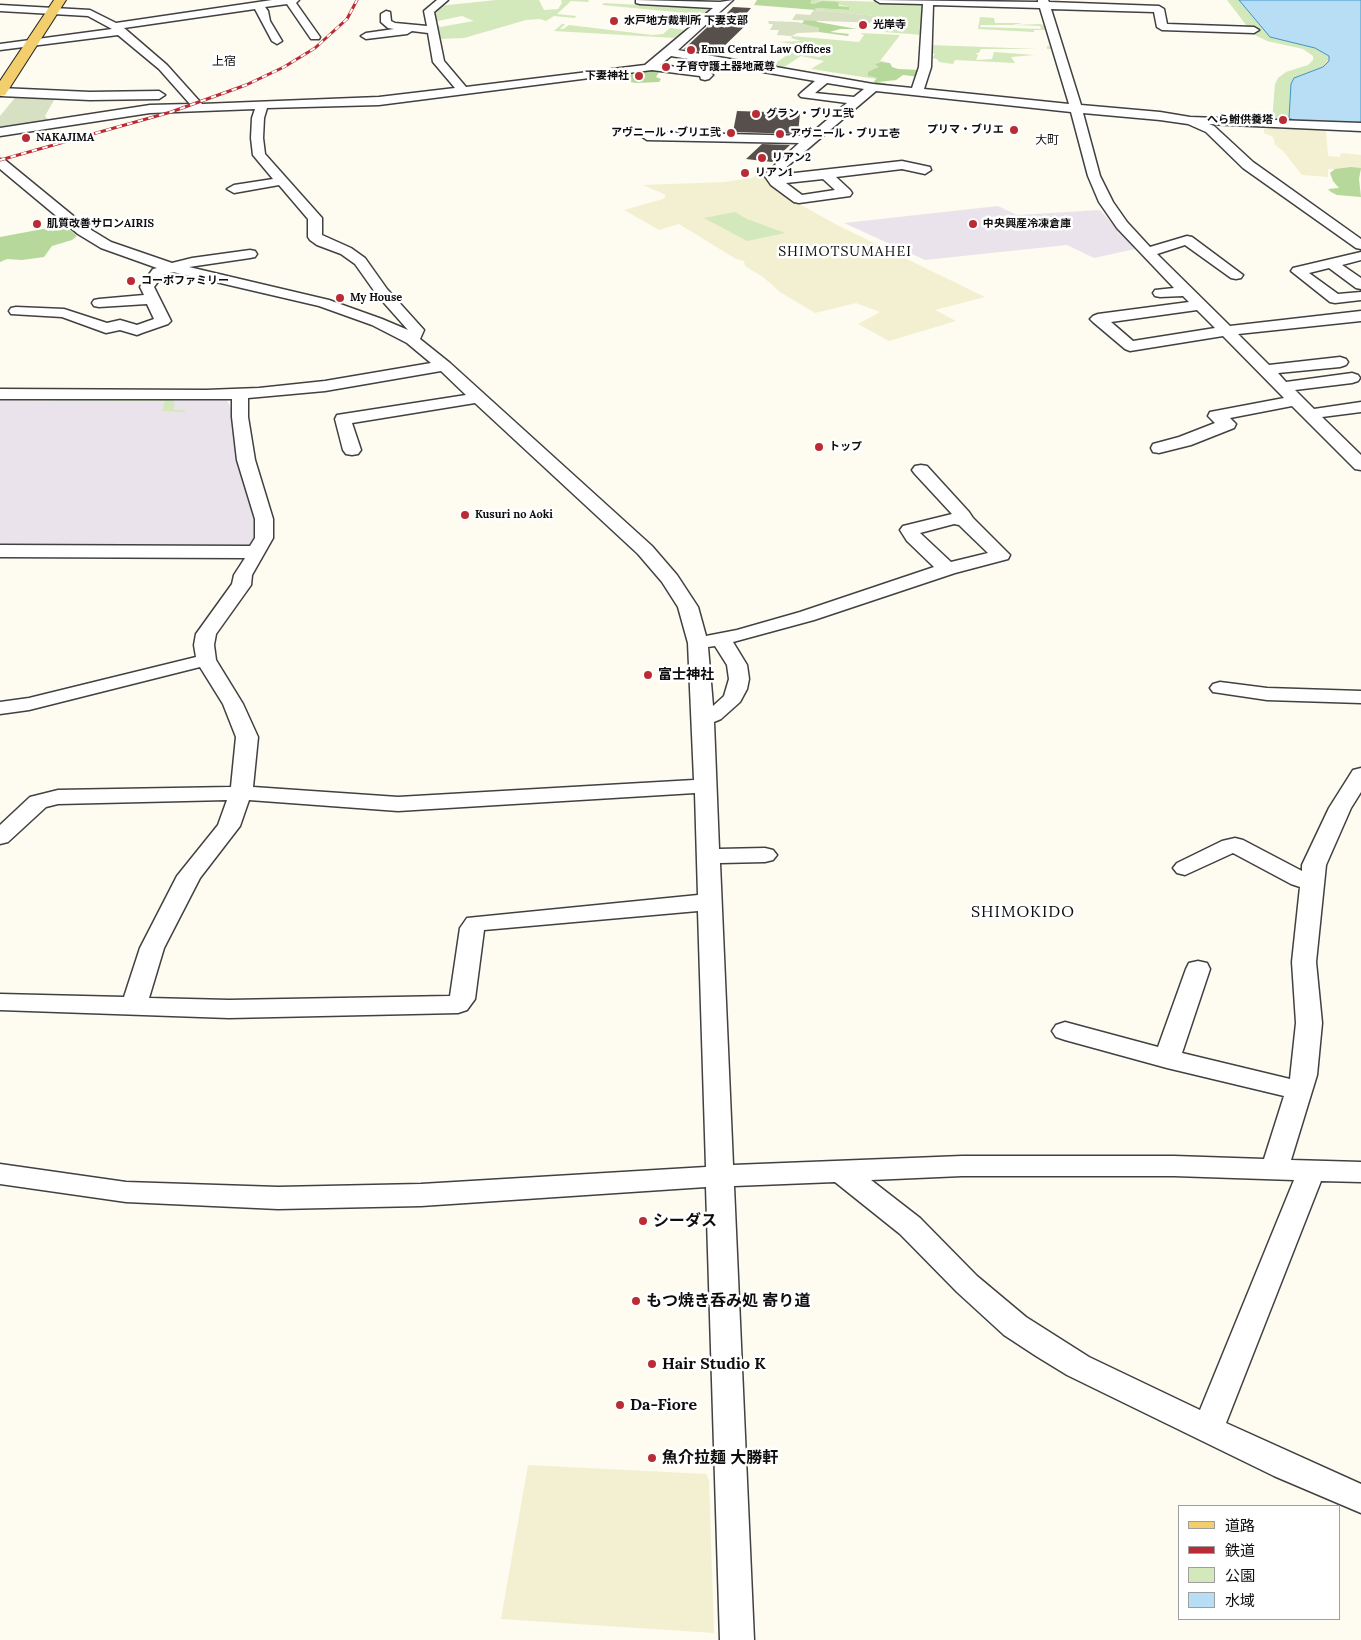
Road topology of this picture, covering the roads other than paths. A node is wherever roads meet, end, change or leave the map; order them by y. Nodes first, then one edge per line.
1 (71, 0) edge
2 (290, 0) edge
3 (294, 0) edge
4 (443, 0) edge
5 (640, 0) edge
6 (882, 0) edge
7 (928, 1) edge
8 (726, 2) edge
9 (1044, 3) edge
10 (258, 6) junction
11 (0, 8) edge
12 (55, 8) edge
13 (75, 13) junction
14 (386, 14) dead end
15 (118, 29) junction
16 (417, 29) junction
17 (433, 30) junction
18 (1254, 30) dead end
19 (315, 36) dead end
20 (366, 36) dead end
21 (34, 41) junction
22 (277, 41) dead end
23 (0, 47) edge
24 (669, 52) junction
25 (649, 67) junction
26 (706, 77) dead end
27 (824, 79) junction
28 (873, 87) junction
29 (463, 90) junction
30 (0, 92) edge
31 (917, 92) junction
32 (193, 100) junction
33 (857, 101) junction
34 (263, 104) junction
35 (1076, 109) junction
36 (1190, 121) junction
37 (1361, 127) edge
38 (0, 132) edge
39 (646, 136) dead end
40 (810, 140) junction
41 (0, 163) edge
42 (925, 170) dead end
43 (827, 176) junction
44 (282, 181) junction
45 (775, 182) junction
46 (234, 189) dead end
47 (1361, 245) edge
48 (1148, 252) junction
49 (250, 254) dead end
50 (1361, 256) edge
51 (1331, 263) junction
52 (171, 267) junction
53 (1236, 275) dead end
54 (1361, 285) edge
55 (1186, 290) junction
56 (1160, 293) dead end
57 (1361, 296) edge
58 (153, 299) junction
59 (99, 303) dead end
60 (1202, 305) junction
61 (16, 311) dead end
62 (1361, 316) edge
63 (1227, 331) junction
64 (412, 340) junction
65 (1340, 362) dead end
66 (444, 366) junction
67 (1266, 370) junction
68 (1352, 378) dead end
69 (1282, 387) junction
70 (0, 394) edge
71 (240, 394) junction
72 (477, 398) junction
73 (1296, 400) junction
74 (1361, 407) edge
75 (1310, 414) junction
76 (1159, 448) dead end
77 (352, 450) dead end
78 (1361, 464) edge
79 (921, 470) dead end
80 (964, 520) junction
81 (0, 551) edge
82 (257, 552) junction
83 (947, 570) junction
84 (721, 638) junction
85 (698, 643) junction
86 (206, 660) junction
87 (1220, 688) dead end
88 (1361, 697) edge
89 (0, 708) edge
90 (703, 718) junction
91 (1361, 775) edge
92 (705, 786) junction
93 (242, 793) junction
94 (0, 837) edge
95 (765, 855) dead end
96 (707, 856) junction
97 (1185, 868) dead end
98 (1312, 883) junction
99 (709, 902) junction
100 (1198, 969) dead end
101 (0, 1002) edge
102 (134, 1007) junction
103 (1065, 1031) dead end
104 (1167, 1059) junction
105 (1300, 1091) junction
106 (1274, 1169) junction
107 (1312, 1170) junction
108 (842, 1172) junction
109 (1361, 1172) edge
110 (0, 1174) edge
111 (720, 1176) junction
112 (1208, 1428) junction
113 (1361, 1499) edge
114 (737, 1640) edge

1 - 13 street
2 - 3 street
2 - 10 street
2 - 19 street
4 - 17 street
5 - 8 street
6 - 7 street
7 - 9 street
7 - 31 street
8 - 24 street
9 - 18 street
9 - 35 street
10 - 15 street
10 - 22 street
11 - 12 street
12 - 13 street
12 - 21 main road
13 - 15 street
14 - 16 street
15 - 21 street
15 - 32 street
16 - 17 street
16 - 20 street
17 - 29 street
21 - 23 street
21 - 30 main road
24 - 25 street
24 - 27 street
25 - 26 street
25 - 29 street
27 - 28 street
27 - 33 street
28 - 31 street
28 - 33 street
29 - 34 street
30 - 32 street
31 - 35 street
32 - 34 street
32 - 38 street
33 - 40 street
34 - 44 street
35 - 36 street
35 - 48 street
36 - 37 street
36 - 47 street
39 - 40 street
40 - 45 street
41 - 52 street
42 - 43 street
43 - 45 street
43 - 45 street
44 - 46 street
44 - 64 street
48 - 53 street
48 - 55 street
49 - 52 street
50 - 51 street
51 - 54 street
51 - 57 street
52 - 58 street
52 - 64 street
55 - 56 street
55 - 60 street
58 - 59 street
58 - 61 street
60 - 63 street
60 - 63 street
62 - 63 street
63 - 67 street
64 - 66 street
65 - 67 street
66 - 71 street
66 - 72 street
67 - 69 street
68 - 69 street
69 - 73 street
70 - 71 street
71 - 82 street
72 - 77 street
72 - 85 street
73 - 75 street
73 - 76 street
74 - 75 street
75 - 78 street
79 - 80 street
80 - 83 street
80 - 83 street
81 - 82 street
82 - 86 street
83 - 84 street
84 - 85 street
84 - 90 street
85 - 90 street
86 - 89 street
86 - 93 street
87 - 88 street
90 - 92 street
91 - 98 street
92 - 93 street
92 - 96 street
93 - 94 street
93 - 102 street
95 - 96 street
96 - 99 street
97 - 98 street
98 - 105 street
99 - 102 street
99 - 111 street
100 - 104 street
101 - 102 street
103 - 104 street
104 - 105 street
105 - 106 street
106 - 107 street
106 - 108 street
107 - 109 street
107 - 112 street
108 - 111 street
108 - 112 street
110 - 111 street
111 - 114 street
112 - 113 street

